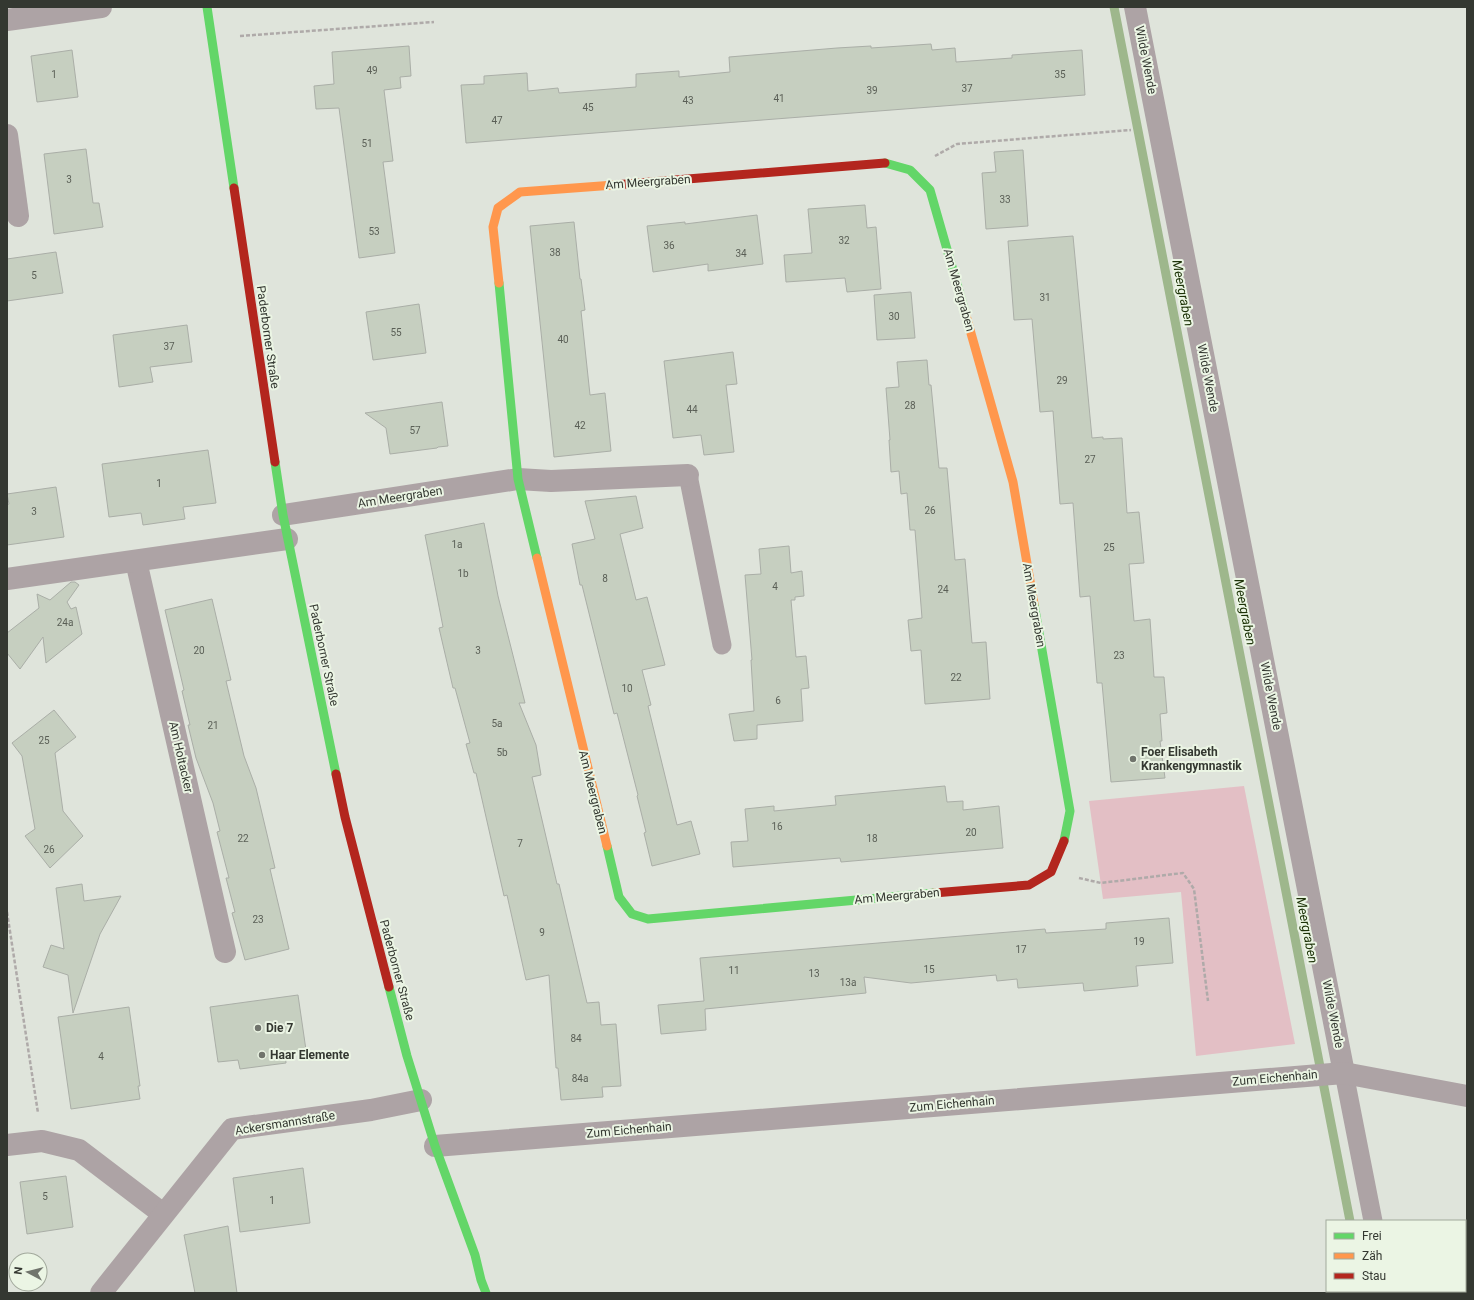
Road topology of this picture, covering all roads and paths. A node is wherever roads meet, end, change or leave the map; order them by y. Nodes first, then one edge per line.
1 (101, 7) edge
2 (207, 7) edge
3 (1135, 7) edge
4 (7, 20) edge
5 (434, 22) dead end
6 (211, 38) junction
7 (1123, 131) dead end
8 (7, 135) edge
9 (910, 170) junction
10 (18, 216) dead end
11 (688, 475) joint
12 (518, 479) junction
13 (283, 515) junction
14 (287, 539) junction
15 (136, 561) junction
16 (7, 579) edge
17 (722, 645) dead end
18 (1051, 872) junction
19 (7, 912) edge
20 (225, 952) dead end
21 (1208, 1001) dead end
22 (1344, 1073) junction
23 (1467, 1096) edge
24 (421, 1100) junction
25 (42, 1141) junction
26 (7, 1145) edge
27 (435, 1146) junction
28 (163, 1214) junction
29 (1373, 1220) edge
30 (102, 1293) edge
31 (486, 1293) edge

1 - 4 street
2 - 6 street, Paderborner Straße
3 - 22 street, Wilde Wende
5 - 6 path
6 - 13 street, Paderborner Straße
7 - 9 path
8 - 10 street
9 - 12 street, Am Meergraben
9 - 18 street, Am Meergraben
11 - 12 street, Am Meergraben
11 - 17 lane
12 - 13 street, Am Meergraben
12 - 18 street, Am Meergraben
13 - 14 street, Paderborner Straße
14 - 15 street
14 - 24 street, Paderborner Straße
15 - 16 street
15 - 20 street, Am Holtacker
18 - 21 path
19 - 25 path
22 - 23 street, Zum Eichenhain
22 - 27 street, Zum Eichenhain
22 - 29 lane, Wilde Wende
24 - 27 street, Paderborner Straße
24 - 28 street, Ackersmannstraße
25 - 26 street
25 - 28 street
27 - 31 street, Paderborner Straße
28 - 30 street, Ackersmannstraße

